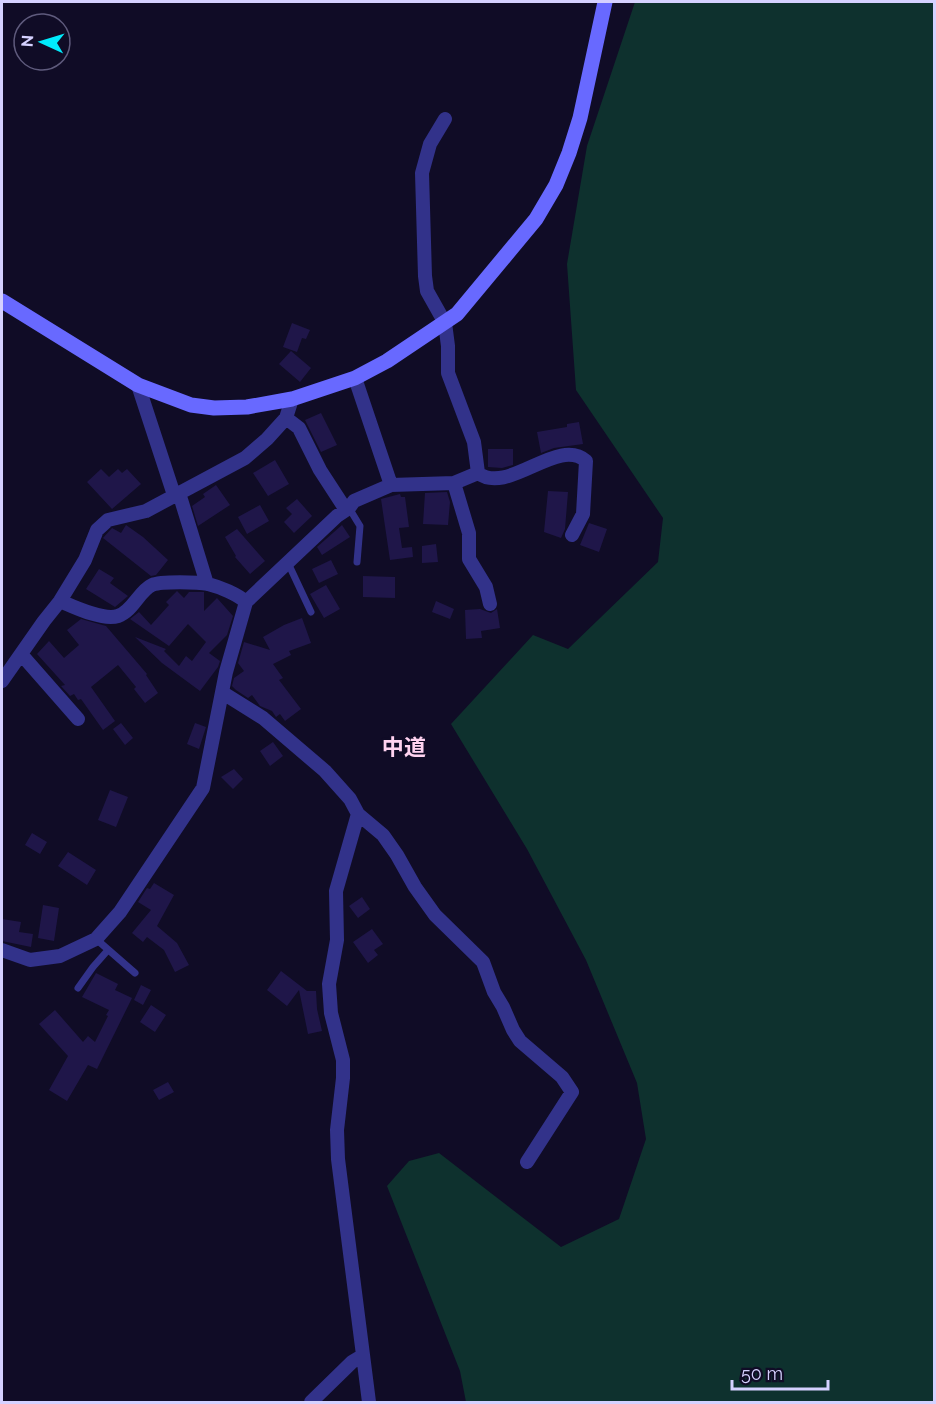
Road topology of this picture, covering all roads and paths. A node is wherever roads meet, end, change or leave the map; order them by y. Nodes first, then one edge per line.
1 (605, 2) edge
2 (445, 118) dead end
3 (2, 301) edge
4 (445, 323) junction
5 (355, 378) junction
6 (138, 385) junction
7 (292, 399) junction
8 (286, 418) junction
9 (478, 473) junction
10 (454, 483) junction
11 (391, 485) junction
12 (177, 494) junction
13 (347, 509) junction
14 (572, 535) dead end
15 (357, 561) dead end
16 (288, 563) junction
17 (207, 584) junction
18 (60, 601) junction
19 (246, 602) junction
20 (490, 604) dead end
21 (311, 612) dead end
22 (21, 654) junction
23 (2, 681) edge
24 (223, 693) junction
25 (78, 719) dead end
26 (358, 814) junction
27 (96, 939) junction
28 (2, 950) edge
29 (108, 950) junction
30 (135, 973) dead end
31 (78, 988) dead end
32 (527, 1162) dead end
33 (362, 1356) junction
34 (311, 1402) edge
35 (369, 1402) edge

1 - 4 main road
2 - 4 street
3 - 6 main road
4 - 5 main road
4 - 9 street
5 - 7 main road
5 - 11 street
6 - 7 main road
6 - 12 street
7 - 8 street
8 - 12 street
8 - 13 street
9 - 10 street
9 - 14 street
10 - 11 street
10 - 20 street
11 - 13 street
12 - 17 street
12 - 18 street
13 - 15 lane
13 - 16 street
16 - 19 street
16 - 21 lane
17 - 18 street
17 - 19 street
18 - 22 street
19 - 24 street
22 - 23 street
22 - 25 street
24 - 26 street
24 - 27 street
26 - 32 street
26 - 33 street
27 - 28 street
27 - 29 lane
29 - 30 lane
29 - 31 lane
33 - 34 street
33 - 35 street

